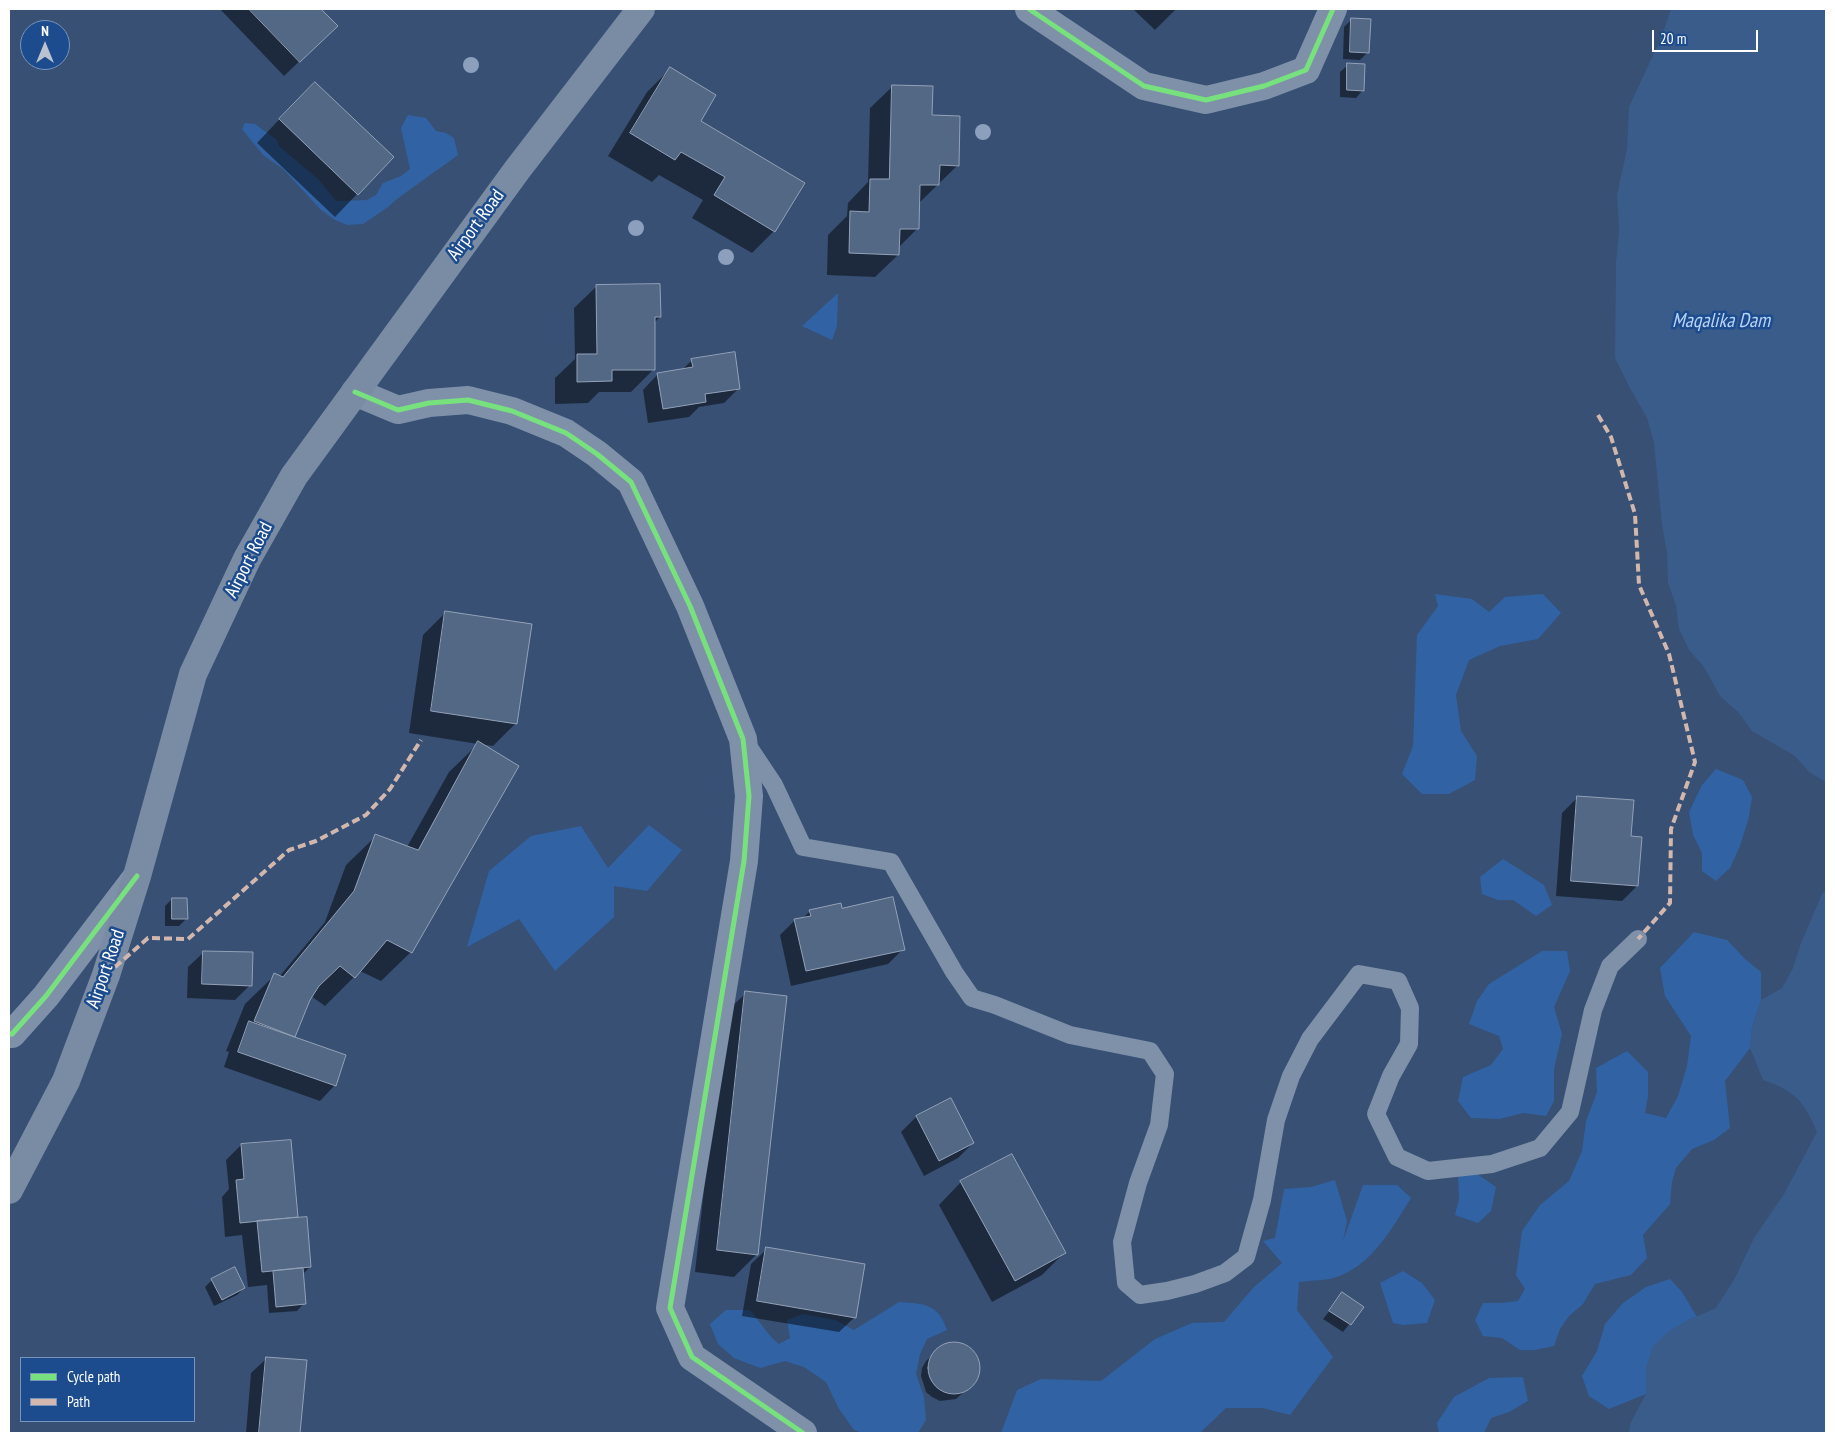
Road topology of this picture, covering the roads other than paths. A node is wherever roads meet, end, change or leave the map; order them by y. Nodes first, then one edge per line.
1 (641, 9) edge
2 (1029, 9) edge
3 (1333, 9) edge
4 (355, 392) junction
5 (743, 738) junction
6 (137, 876) junction
7 (1638, 939) dead end
8 (9, 1034) edge
9 (9, 1190) edge
10 (803, 1433) edge

1 - 4 main road, Airport Road
2 - 3 street
4 - 5 street
4 - 6 main road, Airport Road
5 - 7 lane
5 - 10 street
6 - 8 street
6 - 9 main road, Airport Road

